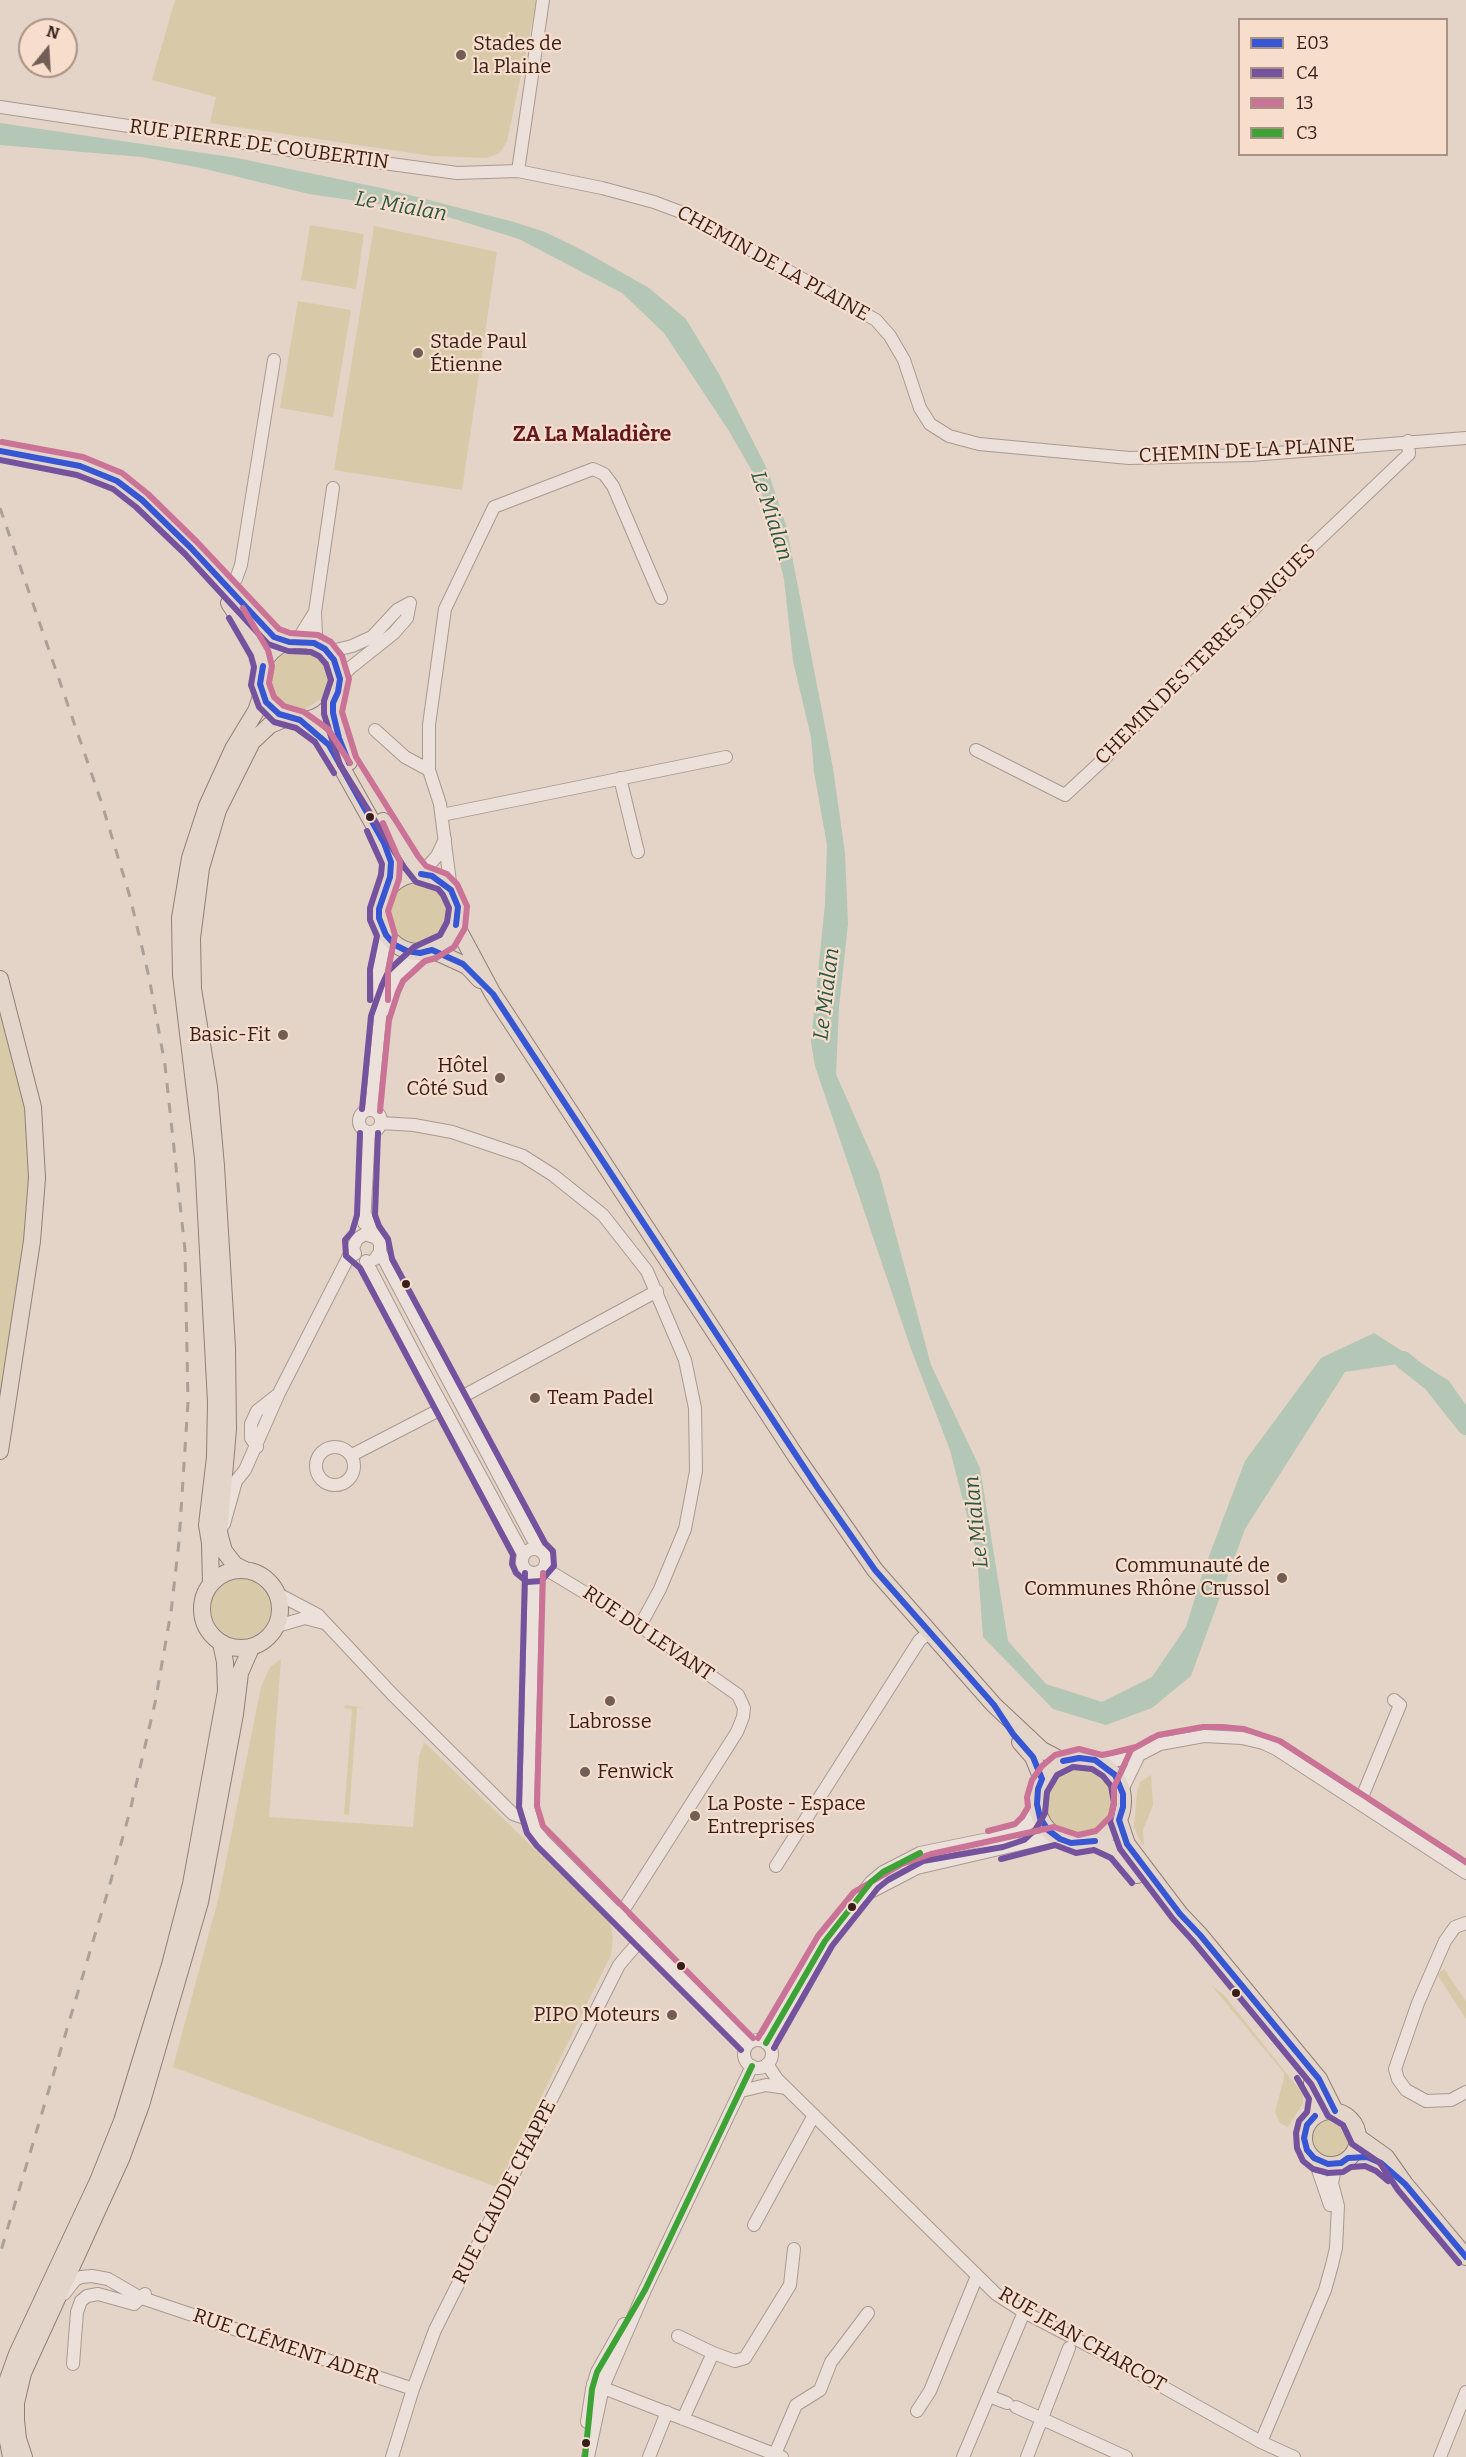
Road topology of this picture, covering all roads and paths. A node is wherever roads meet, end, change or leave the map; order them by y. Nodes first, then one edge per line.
1 (543, 0) edge
2 (0, 107) edge
3 (518, 171) junction
4 (274, 360) dead end
5 (1466, 438) edge
6 (1408, 441) junction
7 (0, 452) edge
8 (35, 458) junction
9 (333, 488) dead end
10 (228, 586) junction
11 (661, 598) dead end
12 (315, 612) junction
13 (293, 641) junction
14 (325, 650) junction
15 (263, 666) junction
16 (340, 679) junction
17 (262, 693) junction
18 (333, 703) junction
19 (294, 719) junction
20 (375, 730) dead end
21 (976, 750) dead end
22 (726, 756) dead end
23 (429, 770) junction
24 (621, 778) junction
25 (442, 815) junction
26 (445, 838) junction
27 (638, 852) dead end
28 (421, 874) junction
29 (387, 890) junction
30 (451, 890) junction
31 (456, 925) junction
32 (386, 935) junction
33 (426, 951) junction
34 (0, 979) edge
35 (493, 994) junction
36 (380, 1018) junction
37 (370, 1110) junction
38 (381, 1123) junction
39 (369, 1132) junction
40 (366, 1216) junction
41 (360, 1236) junction
42 (374, 1237) junction
43 (353, 1248) junction
44 (380, 1252) junction
45 (364, 1261) junction
46 (340, 1273) junction
47 (657, 1291) junction
48 (458, 1400) junction
49 (443, 1408) junction
50 (0, 1451) edge
51 (352, 1455) dead end
52 (219, 1533) junction
53 (538, 1549) junction
54 (523, 1554) junction
55 (245, 1570) junction
56 (539, 1570) junction
57 (211, 1584) junction
58 (278, 1594) junction
59 (277, 1626) junction
60 (330, 1626) junction
61 (640, 1626) junction
62 (930, 1631) junction
63 (221, 1643) junction
64 (251, 1648) junction
65 (1394, 1700) dead end
66 (994, 1705) junction
67 (1139, 1755) junction
68 (1063, 1761) junction
69 (1102, 1764) junction
70 (1042, 1779) junction
71 (1122, 1790) junction
72 (1360, 1802) junction
73 (1037, 1809) junction
74 (531, 1820) junction
75 (1119, 1820) junction
76 (1055, 1836) junction
77 (1095, 1841) junction
78 (776, 1866) dead end
79 (1466, 1873) edge
80 (858, 1899) junction
81 (619, 1917) junction
82 (1466, 1923) edge
83 (642, 1938) junction
84 (766, 2043) junction
85 (747, 2044) junction
86 (767, 2064) junction
87 (752, 2066) junction
88 (787, 2088) junction
89 (741, 2091) junction
90 (1466, 2092) edge
91 (1335, 2111) junction
92 (813, 2115) junction
93 (1315, 2116) junction
94 (1358, 2137) junction
95 (1314, 2158) junction
96 (1342, 2161) junction
97 (1405, 2184) junction
98 (1336, 2221) junction
99 (754, 2225) dead end
100 (794, 2249) dead end
101 (1466, 2257) edge
102 (977, 2276) junction
103 (139, 2297) junction
104 (51, 2308) junction
105 (1024, 2312) junction
106 (868, 2313) dead end
107 (678, 2336) dead end
108 (1069, 2348) dead end
109 (713, 2353) junction
110 (73, 2364) dead end
111 (598, 2385) junction
112 (413, 2389) junction
113 (1466, 2392) edge
114 (989, 2396) junction
115 (917, 2411) dead end
116 (666, 2412) junction
117 (683, 2418) junction
118 (1043, 2418) junction
119 (1260, 2442) junction
120 (770, 2454) edge
121 (11, 2457) edge
122 (24, 2457) edge
123 (392, 2457) edge
124 (587, 2457) edge
125 (649, 2457) edge
126 (963, 2457) edge
127 (1027, 2457) edge
128 (1126, 2457) edge
129 (1294, 2457) edge
130 (1440, 2457) edge

1 - 3 street
2 - 3 street, RUE PIERRE DE COUBERTIN
3 - 6 street, CHEMIN DE LA PLAINE
4 - 10 street
5 - 6 street, CHEMIN DE LA PLAINE
6 - 21 street, CHEMIN DES TERRES LONGUES
7 - 8 main road
8 - 10 main road
8 - 15 main road
9 - 12 street
10 - 13 main road
11 - 23 street
12 - 13 street
12 - 14 street
13 - 14 main road
13 - 15 main road
14 - 16 main road
14 - 16 street
15 - 17 main road
16 - 18 main road
17 - 19 main road
17 - 57 main road
18 - 19 main road
18 - 28 main road
19 - 29 main road
19 - 52 main road
20 - 23 street
22 - 24 street
23 - 25 street
24 - 25 street
24 - 27 street
25 - 26 street
26 - 28 street
26 - 30 street
28 - 29 main road
28 - 30 main road
29 - 32 main road
30 - 31 main road
31 - 33 main road
31 - 35 main road
32 - 33 main road
32 - 36 street
33 - 35 main road
33 - 36 street
34 - 50 main road
35 - 62 main road
36 - 37 street
37 - 38 street
37 - 39 street
38 - 39 street
38 - 47 street
39 - 40 street
40 - 41 street
40 - 42 street
41 - 42 street
41 - 43 street
42 - 44 street
43 - 45 street
43 - 46 street
44 - 45 street
44 - 48 street
45 - 46 street
45 - 49 street
46 - 52 street
47 - 48 street
47 - 61 street
48 - 49 street
48 - 53 street
49 - 51 street
49 - 54 street
52 - 55 main road
53 - 54 street
53 - 56 street
54 - 56 street
55 - 57 main road
55 - 58 main road
56 - 61 street, RUE DU LEVANT
56 - 74 street
57 - 63 main road
58 - 59 main road
58 - 60 street
59 - 60 street
59 - 64 main road
60 - 74 street
61 - 81 street, RUE DU LEVANT
62 - 66 main road
62 - 78 street
63 - 64 main road
63 - 121 main road
64 - 104 main road
65 - 72 street
66 - 68 main road
66 - 70 main road
67 - 69 street
67 - 71 street
67 - 72 street
68 - 69 main road
68 - 70 main road
69 - 71 main road
70 - 73 main road
71 - 75 main road
72 - 79 street
73 - 76 main road
73 - 80 street
74 - 81 street
75 - 77 main road
75 - 91 main road
76 - 77 main road
76 - 80 street
77 - 93 main road
80 - 84 street
81 - 83 street
82 - 90 street
83 - 85 street
83 - 112 street, RUE CLAUDE CHAPPE
84 - 85 street
84 - 86 street
85 - 87 street
86 - 87 street
86 - 88 street, RUE JEAN CHARCOT
87 - 89 street
88 - 89 street
88 - 92 street, RUE JEAN CHARCOT
89 - 111 street
91 - 93 main road
91 - 94 main road
92 - 99 street
92 - 102 street, RUE JEAN CHARCOT
93 - 95 main road
94 - 96 main road
94 - 97 main road
95 - 96 main road
95 - 98 street
96 - 97 main road
96 - 98 street
97 - 101 main road
98 - 119 street
100 - 109 street
102 - 105 street, RUE JEAN CHARCOT
102 - 115 street
103 - 104 street, RUE CLÉMENT ADER
103 - 110 street
103 - 112 street, RUE CLÉMENT ADER
104 - 122 main road
105 - 114 street
105 - 119 street, RUE JEAN CHARCOT
106 - 120 street
107 - 109 street
108 - 118 street
109 - 117 street
111 - 116 street
111 - 124 street
112 - 123 street, RUE CLAUDE CHAPPE
113 - 130 street
114 - 118 street
114 - 126 street
116 - 117 street
116 - 125 street
117 - 120 street
118 - 127 street
118 - 128 street
119 - 129 street, RUE JEAN CHARCOT

